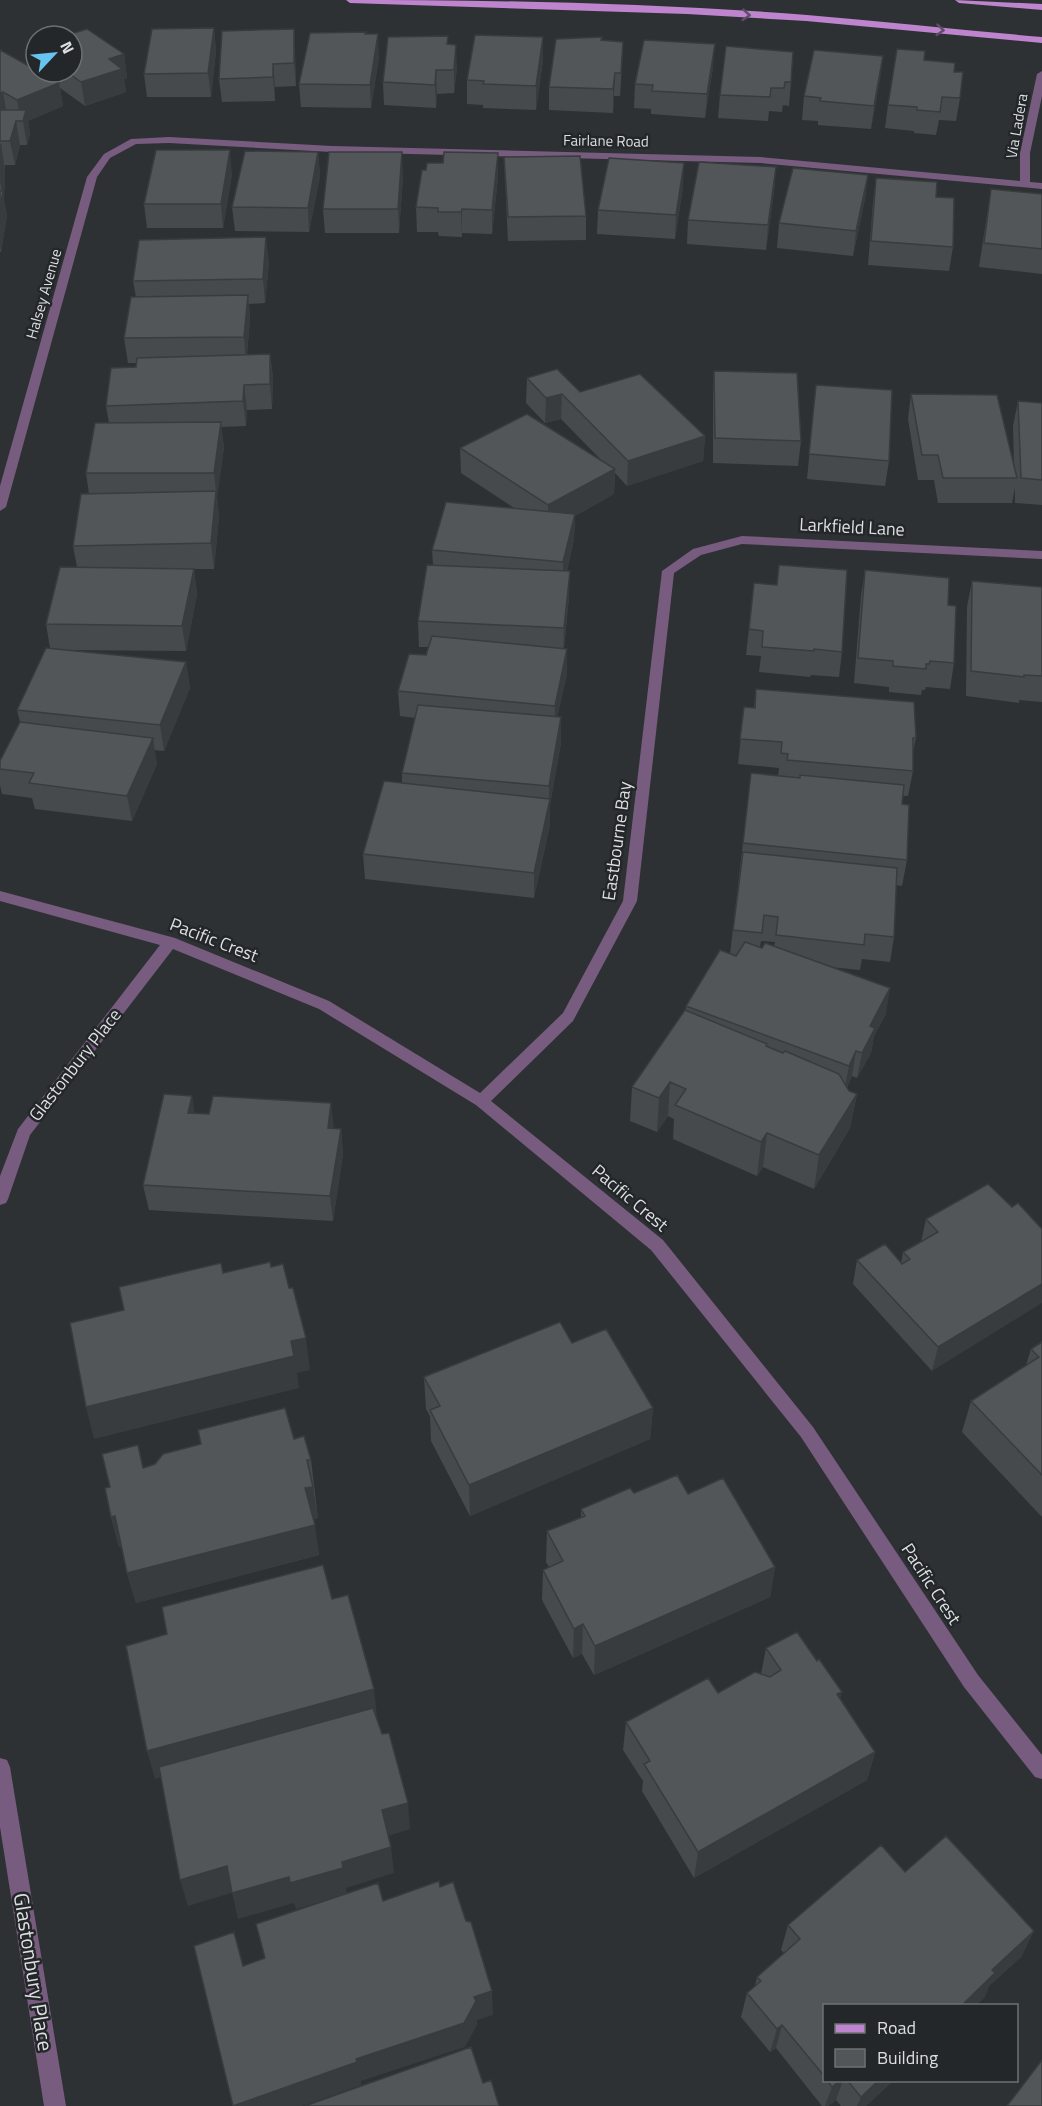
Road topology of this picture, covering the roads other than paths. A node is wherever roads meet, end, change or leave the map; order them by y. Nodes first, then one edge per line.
1 (350, 0) edge
2 (959, 0) edge
3 (1042, 7) edge
4 (1042, 40) edge
5 (1042, 74) edge
6 (169, 140) joint
7 (1025, 183) junction
8 (1042, 186) edge
9 (0, 507) edge
10 (1042, 555) edge
11 (668, 571) joint
12 (0, 896) edge
13 (170, 942) junction
14 (482, 1101) junction
15 (0, 1199) edge
16 (0, 1767) edge
17 (1042, 1770) edge
18 (55, 2106) edge

1 -> 4 main road
2 - 3 main road
5 - 7 street, Via Ladera
6 - 7 street, Fairlane Road
6 - 9 street, Halsey Avenue
7 - 8 street, Fairlane Road
10 - 11 street, Larkfield Lane
11 - 14 street, Eastbourne Bay
12 - 13 street, Pacific Crest
13 - 14 street, Pacific Crest
13 - 15 street, Glastonbury Place
14 - 17 street, Pacific Crest
16 - 18 street, Glastonbury Place

